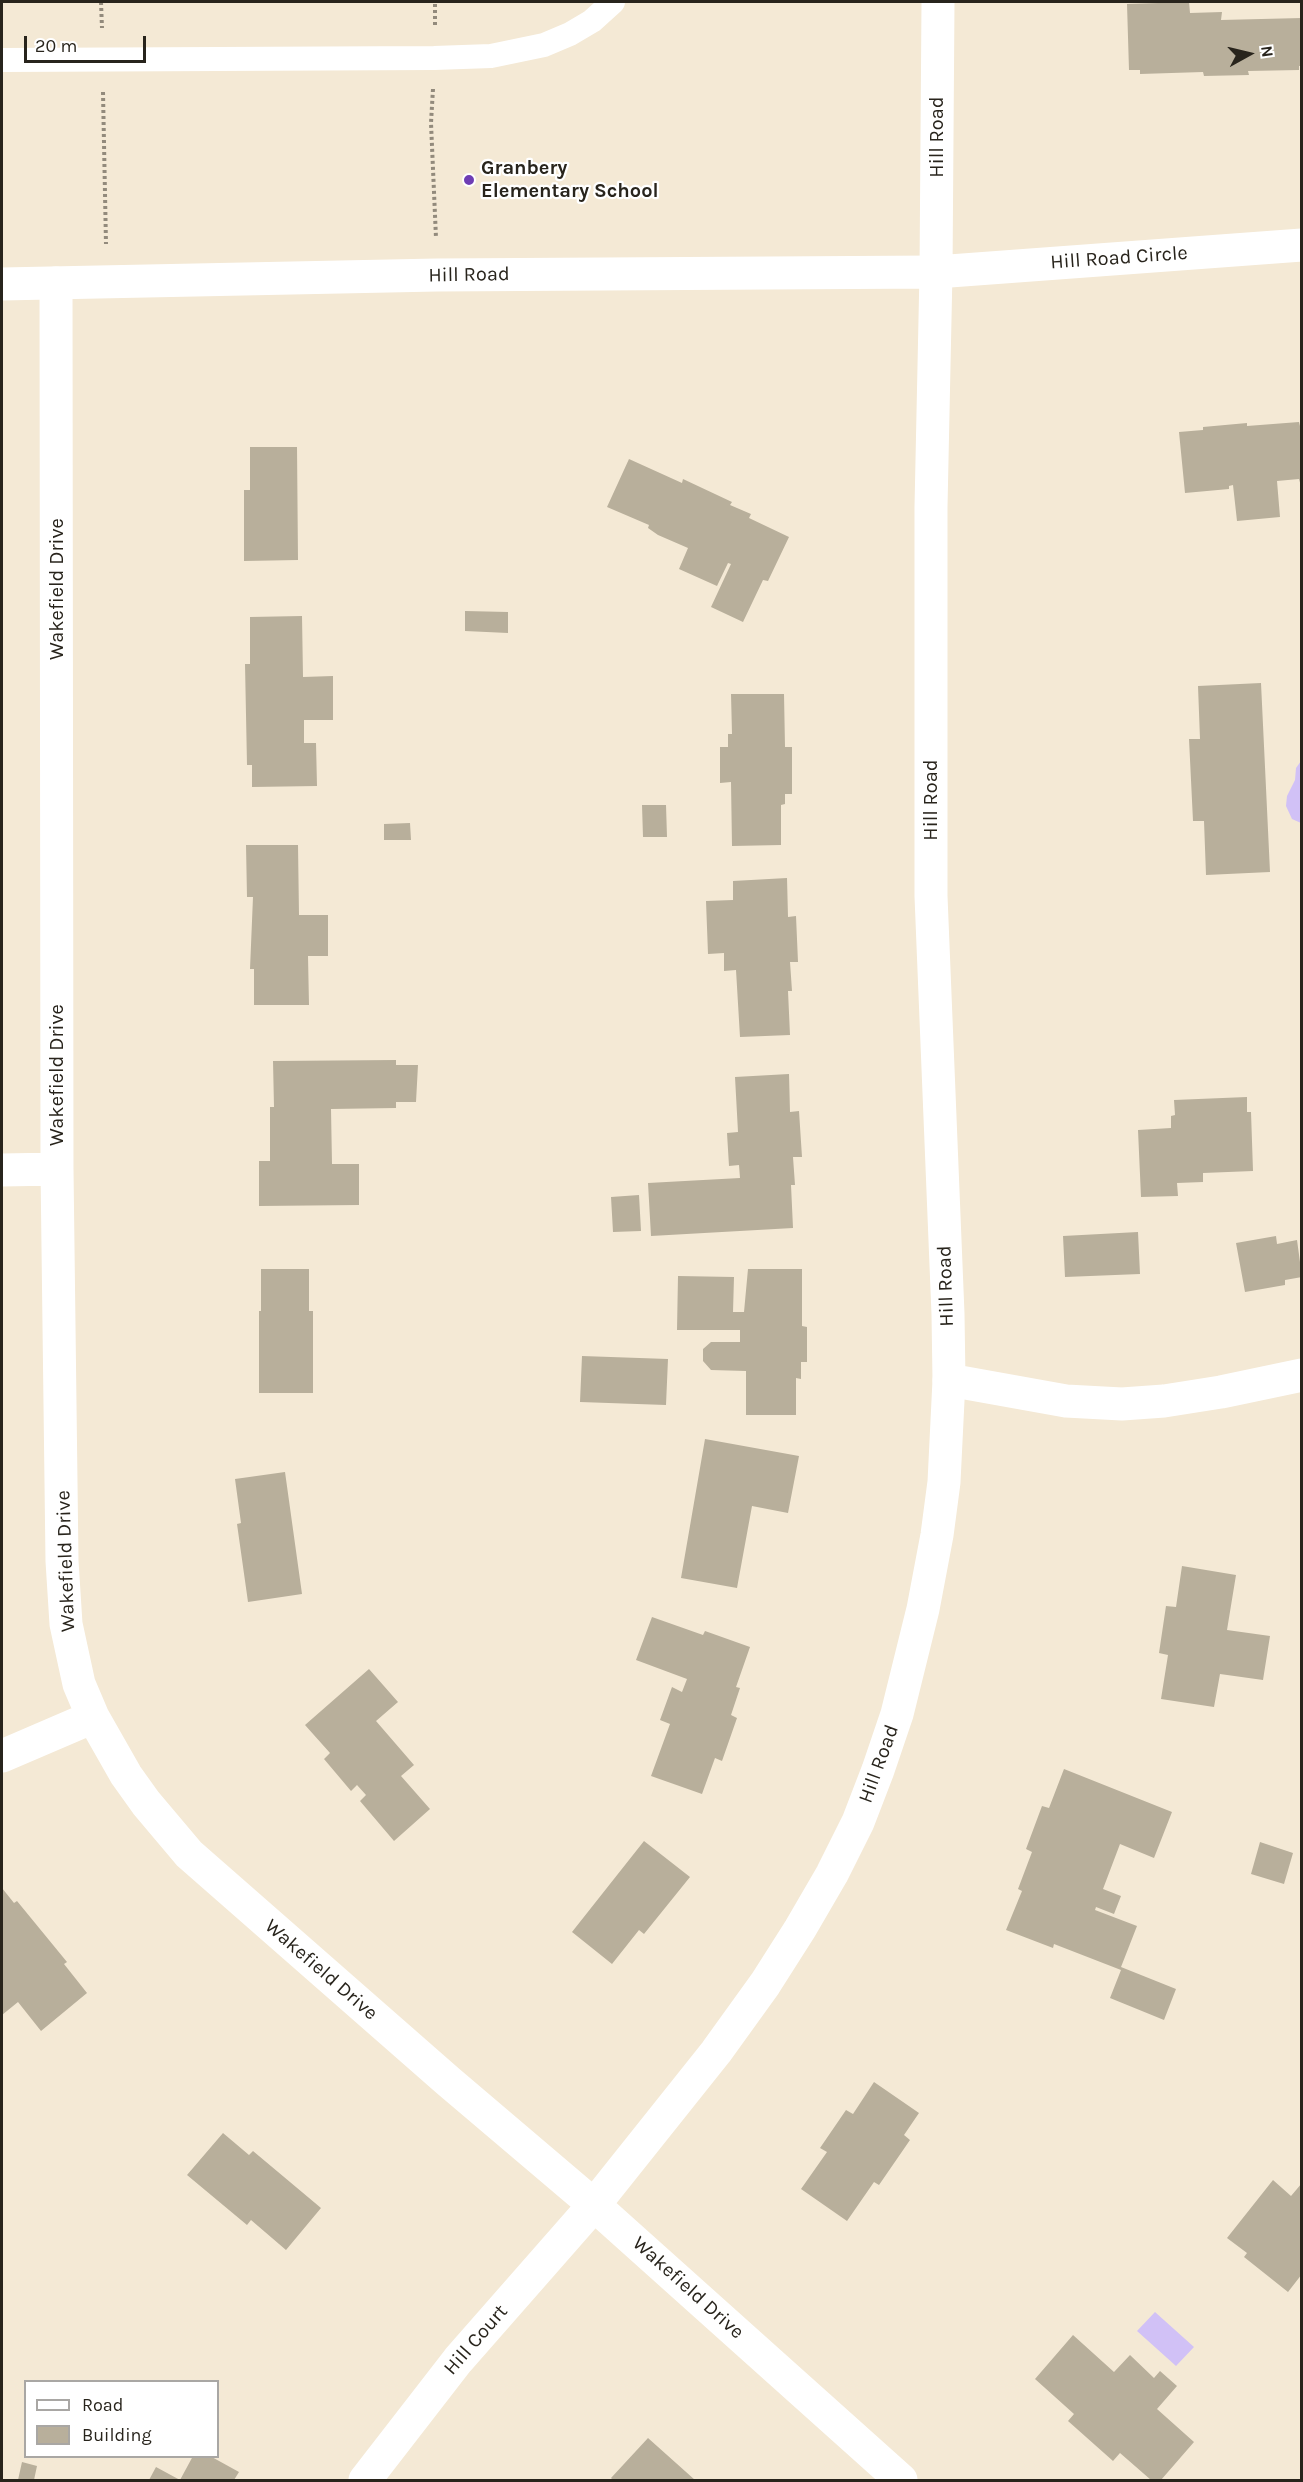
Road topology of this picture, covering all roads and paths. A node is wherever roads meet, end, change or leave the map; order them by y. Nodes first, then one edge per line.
1 (101, 2) edge
2 (435, 2) edge
3 (613, 2) edge
4 (938, 2) edge
5 (434, 58) junction
6 (2, 60) edge
7 (103, 60) junction
8 (1302, 245) edge
9 (936, 272) junction
10 (437, 275) junction
11 (106, 282) junction
12 (2, 284) edge
13 (56, 284) junction
14 (57, 1169) junction
15 (2, 1170) edge
16 (1302, 1375) edge
17 (949, 1380) junction
18 (93, 1717) junction
19 (2, 1756) edge
20 (594, 2205) junction
21 (365, 2481) edge
22 (902, 2481) edge

1 - 7 path
2 - 5 path
3 - 5 lane
4 - 9 street, Hill Road
5 - 7 lane
5 - 10 path
6 - 7 lane
7 - 11 path
8 - 9 street, Hill Road Circle
9 - 10 street, Hill Road
9 - 17 street, Hill Road
10 - 11 street, Hill Road
11 - 13 street, Hill Road
12 - 13 street, Hill Road
13 - 14 street, Wakefield Drive
14 - 15 street
14 - 18 street, Wakefield Drive
16 - 17 street
17 - 20 street, Hill Road
18 - 19 street
18 - 20 street, Wakefield Drive
20 - 21 street, Hill Court
20 - 22 street, Wakefield Drive

